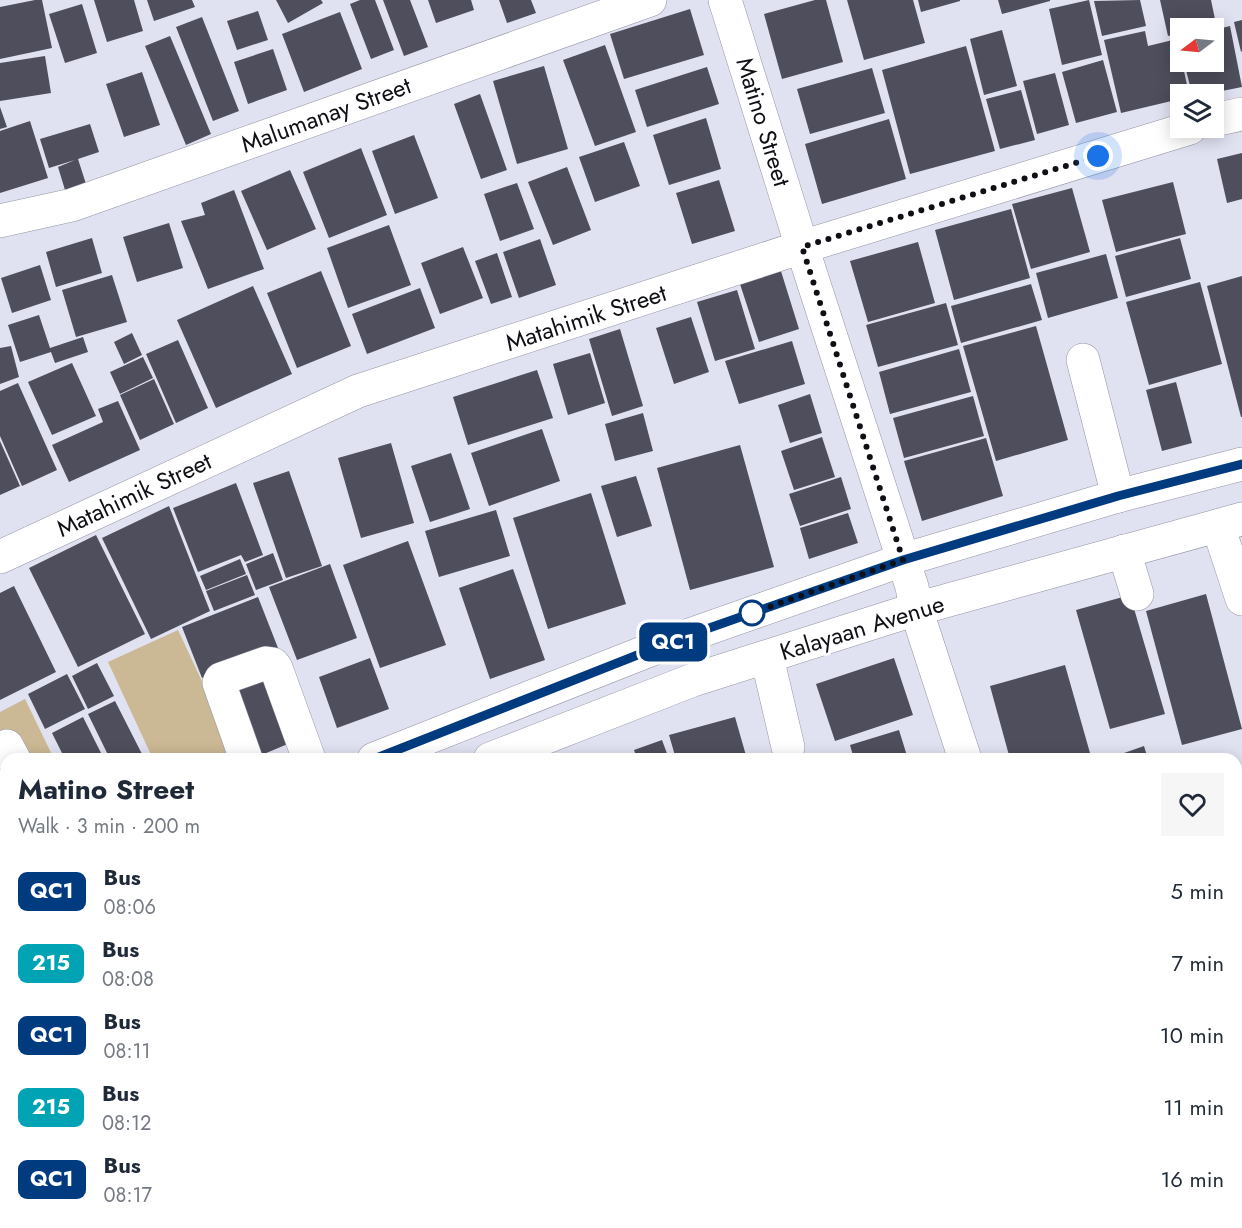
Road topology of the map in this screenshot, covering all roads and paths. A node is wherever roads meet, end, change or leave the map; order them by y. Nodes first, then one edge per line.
1 (650, 0) edge
2 (725, 0) edge
3 (1242, 114) edge
4 (1224, 118) edge
5 (1170, 134) edge
6 (0, 220) edge
7 (802, 247) junction
8 (1083, 360) dead end
9 (1242, 464) edge
10 (1118, 496) junction
11 (1230, 523) edge
12 (1124, 551) junction
13 (0, 557) edge
14 (903, 560) junction
15 (1137, 594) dead end
16 (1242, 599) edge
17 (916, 609) junction
18 (766, 657) junction
19 (788, 747) dead end
20 (244, 753) edge
21 (307, 753) edge
22 (389, 753) edge
23 (505, 753) edge
24 (963, 753) edge

1 - 6 street, Malumanay Street
2 - 7 street, Matino Street
3 - 4 street
5 - 7 street, Matahimik Street
7 - 13 street, Matahimik Street
7 - 14 street, Matino Street
8 - 10 street
9 - 10 street, Kalayaan Avenue
10 - 14 street, Kalayaan Avenue
11 - 12 street, Kalayaan Avenue
11 - 16 street
12 - 15 street
12 - 17 street, Kalayaan Avenue
14 - 17 street, Matino Street
14 - 22 street, Kalayaan Avenue
17 - 18 street, Kalayaan Avenue
17 - 24 street, Matino Street
18 - 19 street
18 - 23 street, Kalayaan Avenue
20 - 21 street

